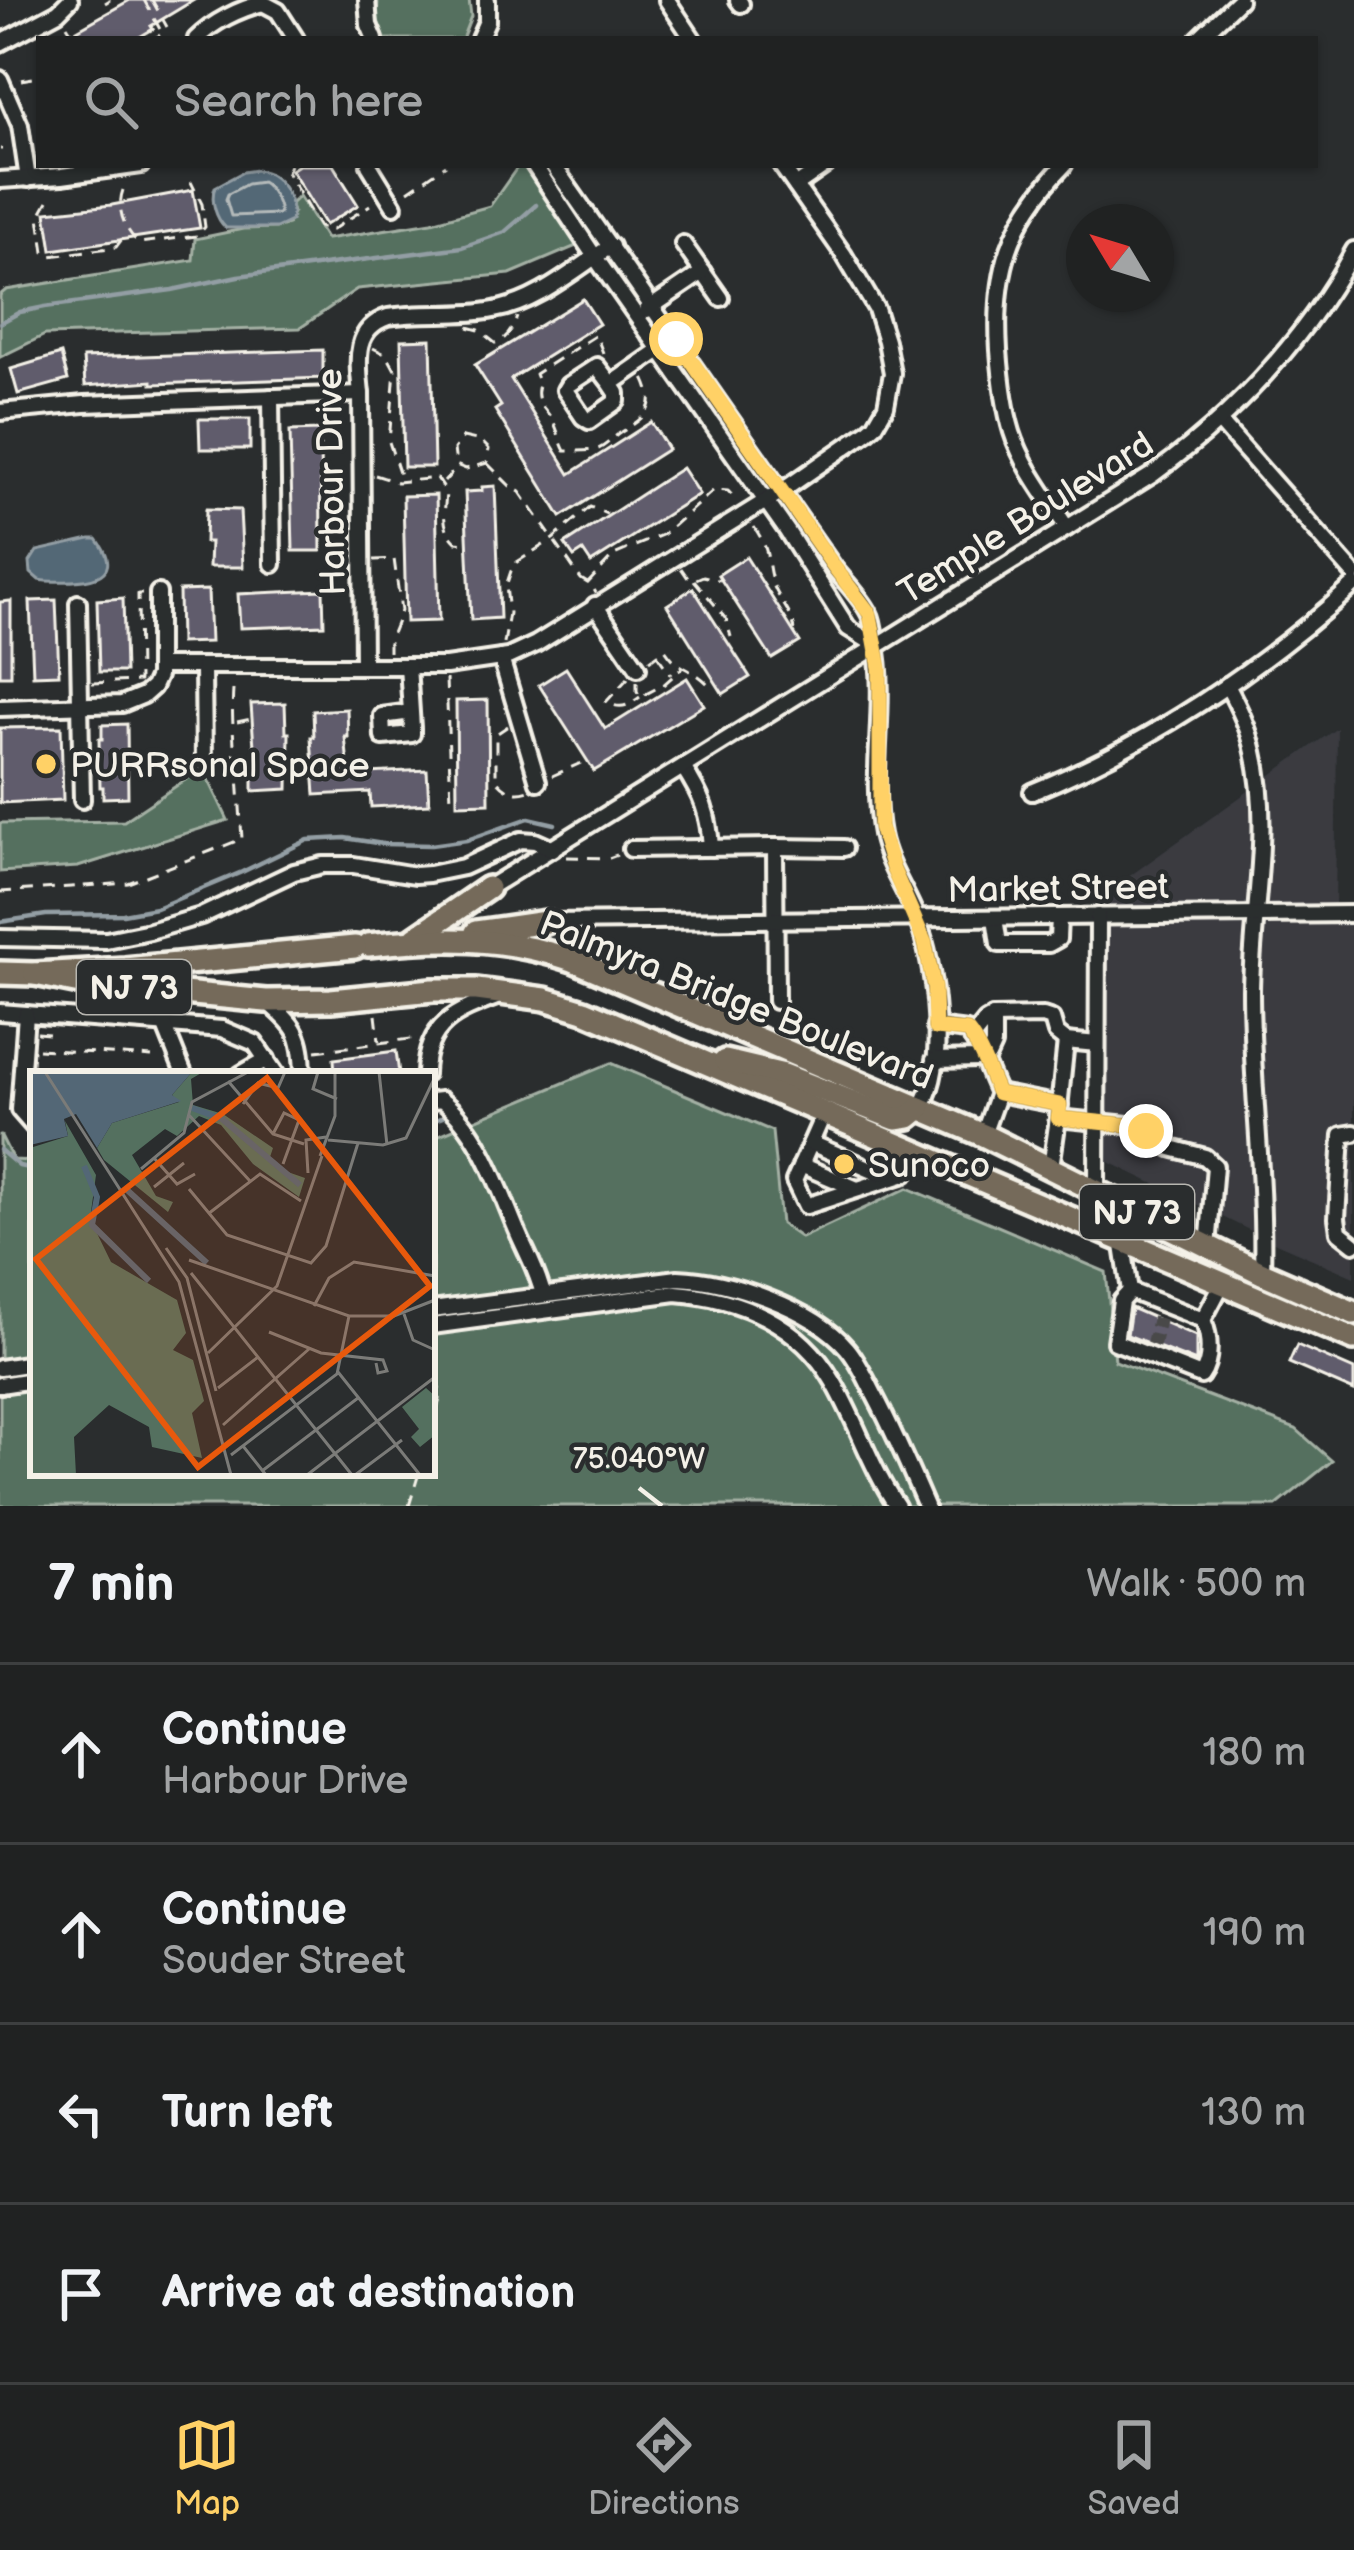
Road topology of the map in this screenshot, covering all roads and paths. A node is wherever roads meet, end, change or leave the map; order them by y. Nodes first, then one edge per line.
1 (70, 0) edge
2 (144, 0) edge
3 (152, 0) edge
4 (367, 0) edge
5 (487, 0) edge
6 (1239, 0) edge
7 (671, 2) edge
8 (487, 21) junction
9 (67, 25) dead end
10 (167, 26) dead end
11 (74, 36) edge
12 (157, 36) edge
13 (199, 36) edge
14 (294, 36) edge
15 (374, 36) edge
16 (480, 36) edge
17 (490, 36) edge
18 (692, 36) edge
19 (1201, 36) edge
20 (0, 43) edge
21 (36, 78) edge
22 (0, 79) edge
23 (21, 80) dead end
24 (116, 168) edge
25 (289, 168) edge
26 (371, 168) edge
27 (442, 168) edge
28 (536, 168) edge
29 (556, 168) edge
30 (783, 168) edge
31 (822, 168) edge
32 (1061, 168) edge
33 (0, 179) edge
34 (28, 179) junction
35 (190, 182) dead end
36 (796, 186) junction
37 (123, 190) dead end
38 (114, 191) dead end
39 (408, 191) dead end
40 (119, 200) junction
41 (48, 201) dead end
42 (370, 205) dead end
43 (394, 206) dead end
44 (126, 232) junction
45 (683, 244) dead end
46 (611, 246) junction
47 (1354, 250) edge
48 (595, 257) junction
49 (703, 272) junction
50 (721, 298) dead end
51 (519, 303) junction
52 (653, 306) junction
53 (455, 313) junction
54 (638, 317) junction
55 (676, 339) junction
56 (360, 342) junction
57 (661, 350) junction
58 (638, 366) junction
59 (598, 367) junction
60 (615, 391) junction
61 (361, 394) junction
62 (271, 397) junction
63 (647, 409) junction
64 (0, 412) edge
65 (1220, 422) junction
66 (488, 463) junction
67 (457, 466) junction
68 (362, 476) junction
69 (402, 482) junction
70 (442, 484) junction
71 (782, 491) junction
72 (765, 500) junction
73 (740, 507) dead end
74 (688, 513) junction
75 (607, 514) dead end
76 (749, 521) dead end
77 (1066, 528) junction
78 (713, 532) junction
79 (553, 539) junction
80 (465, 543) dead end
81 (674, 556) junction
82 (362, 560) junction
83 (273, 564) dead end
84 (835, 568) junction
85 (1354, 574) edge
86 (694, 580) junction
87 (720, 580) dead end
88 (818, 580) junction
89 (586, 584) junction
90 (1354, 585) edge
91 (158, 593) joint
92 (78, 603) dead end
93 (595, 605) junction
94 (795, 630) dead end
95 (730, 638) dead end
96 (877, 646) junction
97 (657, 655) junction
98 (505, 657) junction
99 (158, 666) junction
100 (203, 666) junction
101 (363, 666) junction
102 (389, 666) junction
103 (408, 666) junction
104 (446, 666) junction
105 (638, 668) junction
106 (682, 668) junction
107 (672, 677) junction
108 (79, 684) junction
109 (707, 684) dead end
110 (1226, 685) junction
111 (233, 690) dead end
112 (640, 697) junction
113 (80, 705) junction
114 (0, 708) edge
115 (411, 712) dead end
116 (251, 719) dead end
117 (235, 724) junction
118 (514, 724) dead end
119 (204, 764) dead end
120 (581, 764) dead end
121 (683, 767) junction
122 (238, 775) junction
123 (253, 775) dead end
124 (538, 782) junction
125 (1032, 792) dead end
126 (82, 800) dead end
127 (451, 801) dead end
128 (711, 848) junction
129 (775, 848) junction
130 (844, 848) dead end
131 (632, 849) joint
132 (556, 853) junction
133 (488, 888) joint
134 (0, 892) edge
135 (1354, 914) edge
136 (1256, 915) junction
137 (1098, 916) junction
138 (1059, 917) junction
139 (917, 918) junction
140 (995, 918) junction
141 (774, 920) junction
142 (546, 922) joint
143 (0, 938) edge
144 (448, 938) junction
145 (412, 940) junction
146 (0, 973) edge
147 (35, 974) junction
148 (507, 993) junction
149 (266, 1001) junction
150 (776, 1001) dead end
151 (0, 1012) edge
152 (376, 1012) dead end
153 (26, 1013) junction
154 (993, 1017) junction
155 (51, 1024) dead end
156 (164, 1024) junction
157 (935, 1028) junction
158 (36, 1033) dead end
159 (418, 1038) dead end
160 (972, 1038) junction
161 (1066, 1041) junction
162 (379, 1043) junction
163 (1097, 1043) junction
164 (36, 1049) dead end
165 (677, 1051) junction
166 (302, 1056) junction
167 (152, 1057) dead end
168 (267, 1059) junction
169 (981, 1059) junction
170 (934, 1060) junction
171 (183, 1071) edge
172 (246, 1071) edge
173 (274, 1071) edge
174 (303, 1071) edge
175 (425, 1071) edge
176 (998, 1093) junction
177 (435, 1101) edge
178 (920, 1108) junction
179 (1059, 1111) junction
180 (824, 1113) junction
181 (30, 1123) edge
182 (1097, 1124) junction
183 (1354, 1133) edge
184 (983, 1135) junction
185 (811, 1143) junction
186 (916, 1153) junction
187 (801, 1165) junction
188 (1051, 1167) junction
189 (892, 1178) junction
190 (858, 1189) junction
191 (1097, 1191) junction
192 (1122, 1239) junction
193 (1354, 1244) edge
194 (1208, 1246) junction
195 (1262, 1273) junction
196 (1223, 1282) junction
197 (1130, 1292) junction
198 (543, 1295) junction
199 (435, 1310) edge
200 (1354, 1313) edge
201 (1203, 1320) junction
202 (435, 1326) edge
203 (1354, 1339) edge
204 (30, 1364) edge
205 (0, 1368) edge
206 (30, 1380) edge
207 (0, 1384) edge
208 (435, 1384) edge
209 (435, 1416) edge
210 (418, 1476) edge
211 (409, 1506) edge
212 (897, 1506) edge
213 (926, 1506) edge

1 - 20 street
2 - 12 path
3 - 10 path
4 - 15 street
5 - 8 street
6 - 19 street
7 - 18 street
8 - 16 street
8 - 17 street
9 - 11 path
13 - 14 street
21 - 23 path
22 - 34 street
24 - 34 street
25 - 42 path
26 - 43 street
27 - 39 path
28 - 48 street
29 - 46 street
30 - 36 street
31 - 36 street
32 - 77 street
33 - 34 street
35 - 44 path
36 - 71 street
37 - 40 path
38 - 40 path
40 - 44 path
41 - 44 path
45 - 49 street
46 - 48 street, Harbour Drive
46 - 52 street
47 - 65 street, Temple Boulevard
48 - 51 street, Harbour Drive
48 - 54 street
49 - 50 street
49 - 52 street
51 - 53 street, Harbour Drive
51 - 53 path
52 - 54 street
52 - 55 street
53 - 56 street, Harbour Drive
54 - 57 street
55 - 57 street
55 - 71 street
56 - 61 street, Harbour Drive
56 - 69 path
57 - 58 street
57 - 72 street
58 - 60 street
58 - 63 path
59 - 60 street
59 - 60 street
59 - 63 path
60 - 63 path
61 - 62 street
61 - 68 street, Harbour Drive
62 - 64 street
62 - 83 street
65 - 77 street, Temple Boulevard
65 - 85 street
66 - 67 path
66 - 67 path
66 - 79 path
67 - 70 path
68 - 69 path
68 - 82 street, Harbour Drive
69 - 70 path
70 - 80 path
71 - 72 street
71 - 84 street
72 - 78 street
72 - 88 street
73 - 74 path
74 - 78 path
74 - 89 path
75 - 79 path
76 - 94 path
77 - 96 street, Temple Boulevard
78 - 81 street
79 - 89 path
79 - 98 path
81 - 86 path
81 - 93 street
82 - 101 street, Harbour Drive
82 - 102 path
84 - 88 street
84 - 96 street
86 - 87 path
86 - 95 path
88 - 96 street
89 - 93 path
90 - 110 street
91 - 99 street
91 - 108 path
92 - 108 street
93 - 98 street
93 - 105 street
96 - 121 street, Temple Boulevard
96 - 139 street
97 - 105 path
97 - 106 path
97 - 107 path
98 - 104 street
98 - 124 street
99 - 100 street
99 - 113 street
100 - 101 street
100 - 119 street
101 - 102 street
102 - 103 street
103 - 104 street
103 - 115 street
104 - 127 path
105 - 112 path
105 - 112 path
106 - 107 path
106 - 109 path
107 - 112 path
108 - 113 street
110 - 125 street
110 - 136 street
111 - 117 path
113 - 114 street
113 - 126 street
116 - 117 path
117 - 122 path
118 - 124 path
120 - 124 path
121 - 128 street
121 - 132 street, Temple Boulevard
122 - 123 path
122 - 134 path
128 - 129 street
128 - 131 street
129 - 130 street
129 - 141 street
131 - 132 path
132 - 133 street, Temple Boulevard
132 - 143 street
133 - 145 highway
135 - 136 street, Market Street
136 - 137 street, Market Street
136 - 195 street
137 - 138 street, Market Street
137 - 163 street
138 - 140 street, Market Street
138 - 140 street
139 - 140 street, Market Street
139 - 141 street, Market Street
139 - 157 street
141 - 142 street, Market Street
141 - 150 street
142 - 144 highway
144 - 145 highway, Palmyra Bridge Boulevard / NJ 73
144 - 178 highway, Palmyra Bridge Boulevard / NJ 73
145 - 147 highway, NJ 73
146 - 147 highway, NJ 73
147 - 149 highway, NJ 73
148 - 149 highway, NJ 73
148 - 165 highway, Palmyra Bridge Boulevard / NJ 73
148 - 175 street
149 - 166 street
151 - 153 street
152 - 162 path
153 - 156 street
153 - 181 street
154 - 160 street
154 - 161 street
154 - 169 street
155 - 158 path
156 - 168 street
156 - 171 street
157 - 160 street
157 - 170 street
159 - 162 path
160 - 169 street
161 - 163 street
161 - 179 street
162 - 166 path
163 - 182 street
164 - 167 path
165 - 178 highway
165 - 180 highway, Palmyra Bridge Boulevard / NJ 73
166 - 174 street
168 - 172 street
168 - 173 street
169 - 170 street
169 - 176 street
170 - 178 street
176 - 179 street
176 - 184 street
177 - 198 street
178 - 184 highway, Palmyra Bridge Boulevard / NJ 73
179 - 182 street
179 - 188 street
180 - 185 street
180 - 186 highway, Palmyra Bridge Boulevard / NJ 73
182 - 191 street
182 - 194 street
183 - 193 street
184 - 188 highway, Palmyra Bridge Boulevard / NJ 73
185 - 187 street
185 - 189 street
186 - 189 street
186 - 192 highway, Palmyra Bridge Boulevard / NJ 73
187 - 190 street
187 - 190 street
188 - 191 highway, Palmyra Bridge Boulevard / NJ 73
189 - 190 street
191 - 194 highway, Palmyra Bridge Boulevard / NJ 73
192 - 196 highway, Palmyra Bridge Boulevard / NJ 73
192 - 197 street
194 - 195 highway, Palmyra Bridge Boulevard / NJ 73
195 - 200 highway, Palmyra Bridge Boulevard / NJ 73
196 - 201 street
196 - 203 highway, Palmyra Bridge Boulevard / NJ 73
197 - 201 street
197 - 201 street
198 - 199 street
198 - 213 street
202 - 212 street
204 - 205 street
206 - 207 street
208 - 209 path
210 - 211 path

